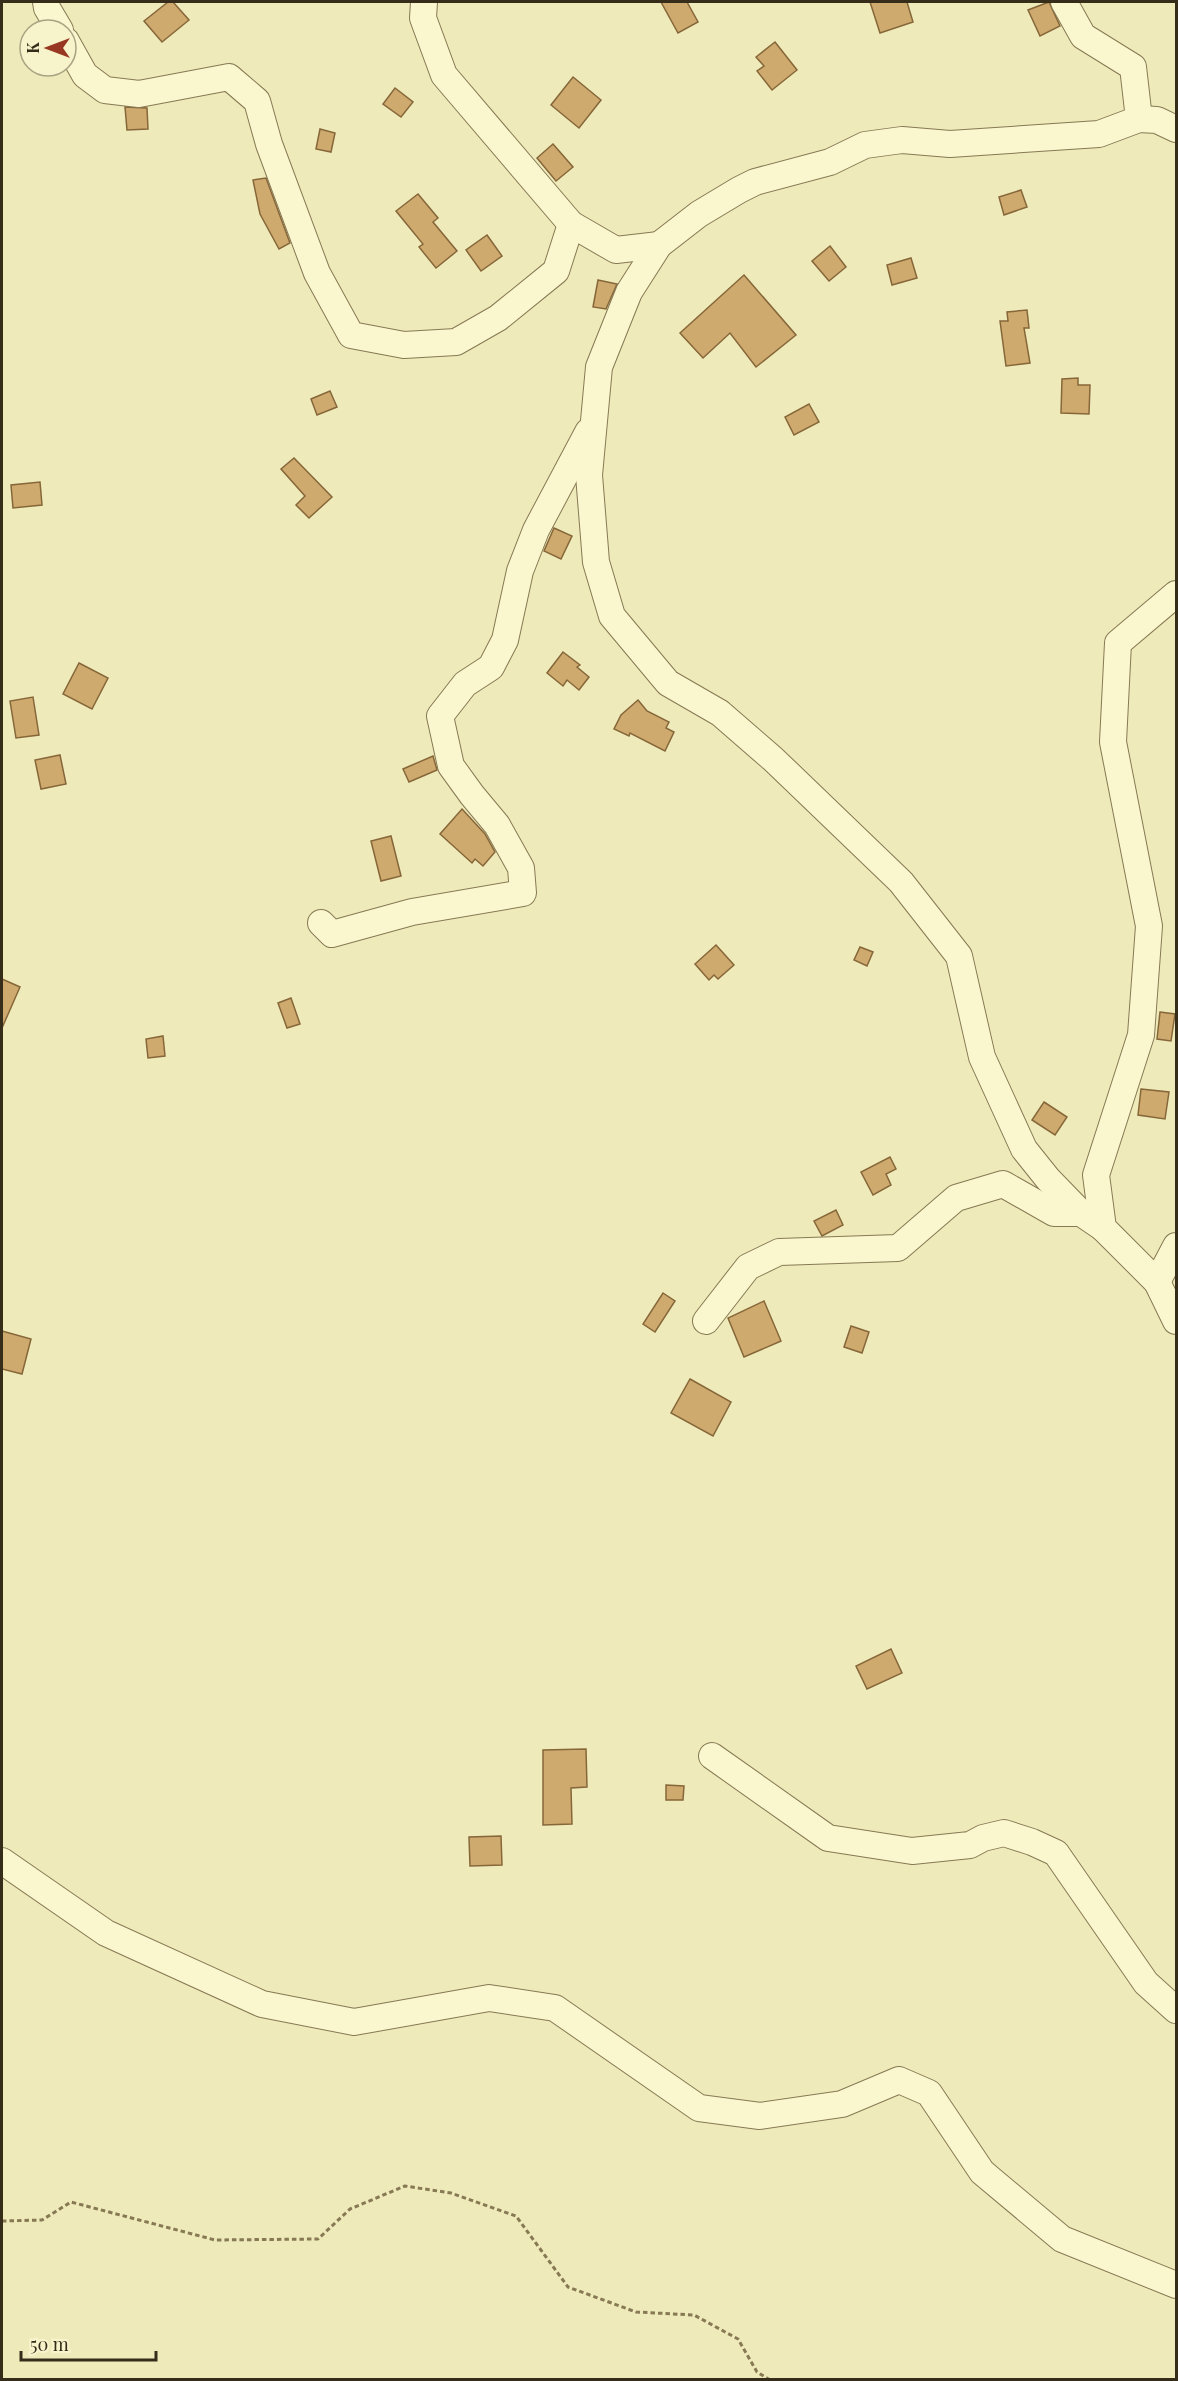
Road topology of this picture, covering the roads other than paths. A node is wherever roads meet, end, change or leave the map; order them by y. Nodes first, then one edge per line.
1 (46, 2) edge
2 (424, 2) edge
3 (1064, 2) edge
4 (53, 18) edge
5 (78, 62) edge
6 (1139, 119) junction
7 (1176, 129) edge
8 (571, 224) junction
9 (659, 244) junction
10 (594, 421) junction
11 (1176, 594) edge
12 (321, 922) dead end
13 (1081, 1213) junction
14 (1103, 1228) junction
15 (1176, 1246) edge
16 (1156, 1282) junction
17 (1176, 1321) edge
18 (706, 1322) dead end
19 (712, 1756) dead end
20 (2, 1861) edge
21 (1176, 2010) edge
22 (1176, 2285) edge

1 - 4 street
2 - 8 street
3 - 6 street
5 - 8 street
6 - 7 street
6 - 9 street
8 - 9 street
9 - 10 street
10 - 12 street
10 - 13 street
11 - 14 street
13 - 14 street
13 - 18 street
14 - 16 street
15 - 16 street
16 - 17 street
19 - 21 street
20 - 22 street

